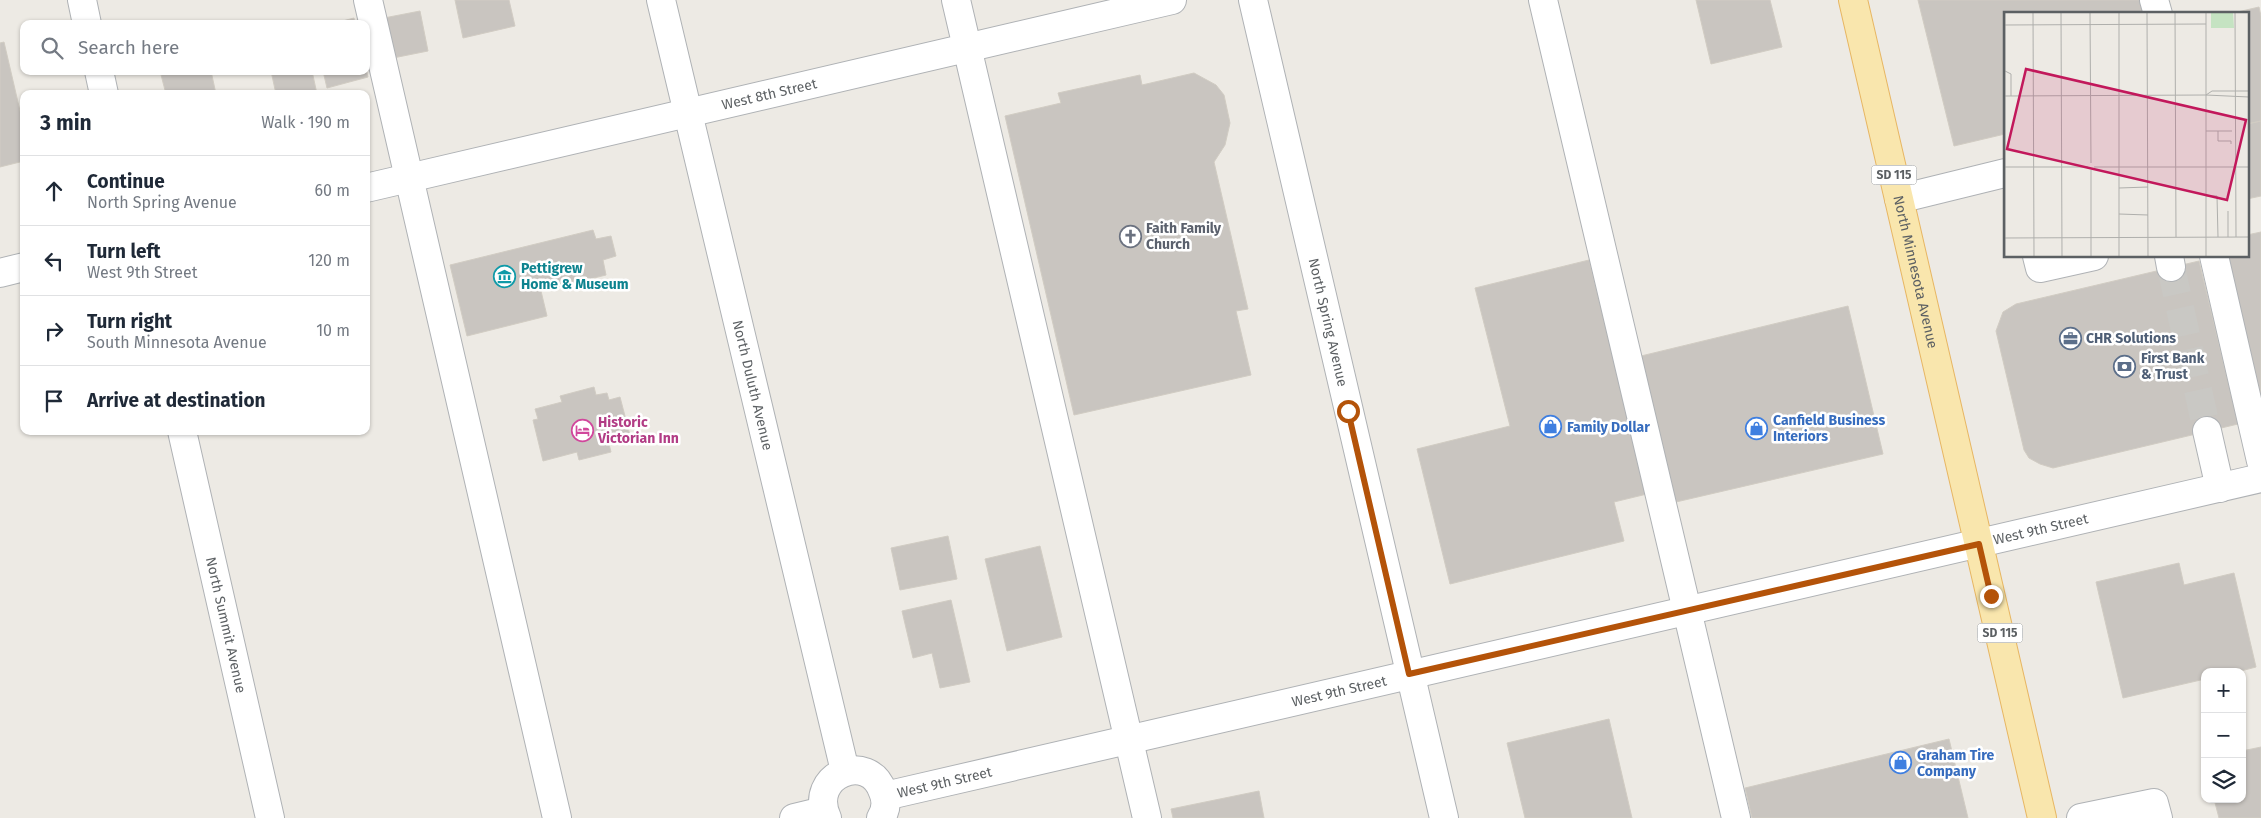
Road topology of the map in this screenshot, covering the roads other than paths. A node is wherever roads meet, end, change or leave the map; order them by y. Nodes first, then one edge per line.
1 (82, 0) edge
2 (368, 0) edge
3 (661, 0) edge
4 (956, 0) edge
5 (1172, 0) edge
6 (1253, 0) edge
7 (1544, 0) edge
8 (1853, 0) edge
9 (86, 20) edge
10 (967, 48) junction
11 (100, 75) edge
12 (103, 90) edge
13 (687, 113) junction
14 (2004, 173) edge
15 (410, 178) junction
16 (370, 187) edge
17 (1899, 198) junction
18 (2038, 258) edge
19 (2085, 258) edge
20 (2214, 258) edge
21 (20, 268) edge
22 (0, 273) edge
23 (2207, 431) tunnel mouth
24 (183, 435) edge
25 (2261, 462) edge
26 (2261, 478) edge
27 (2220, 488) junction
28 (1979, 544) junction
29 (1687, 611) junction
30 (1409, 674) junction
31 (1129, 739) junction
32 (846, 771) junction
33 (883, 807) edge
34 (825, 815) edge
35 (270, 818) edge
36 (558, 818) edge
37 (794, 818) edge
38 (1147, 818) edge
39 (1444, 818) edge
40 (1736, 818) edge
41 (2042, 818) edge
42 (2081, 818) edge
43 (2158, 818) edge

1 - 9 street
2 - 15 street
3 - 13 street, North Duluth Avenue
4 - 10 street
5 - 10 street, West 8th Street
6 - 30 street, North Spring Avenue
7 - 29 street
8 - 17 main road, North Minnesota Avenue / SD 115
10 - 13 street, West 8th Street
10 - 31 street
11 - 12 street
13 - 15 street, West 8th Street
13 - 32 street, North Duluth Avenue
14 - 17 street
15 - 16 street, West 8th Street
15 - 36 street
17 - 28 main road, North Minnesota Avenue / SD 115
18 - 19 street
20 - 25 street
21 - 22 street
23 - 27 street
24 - 35 street, North Summit Avenue
26 - 27 street, West 9th Street
27 - 28 street, West 9th Street
28 - 29 street, West 9th Street
28 - 41 main road, SD 115
29 - 30 street, West 9th Street
29 - 40 street
30 - 31 street, West 9th Street
30 - 39 street, North Spring Avenue
31 - 33 street, West 9th Street
31 - 38 street
32 - 33 street, West 9th Street
32 - 34 street
34 - 37 street
42 - 43 street

